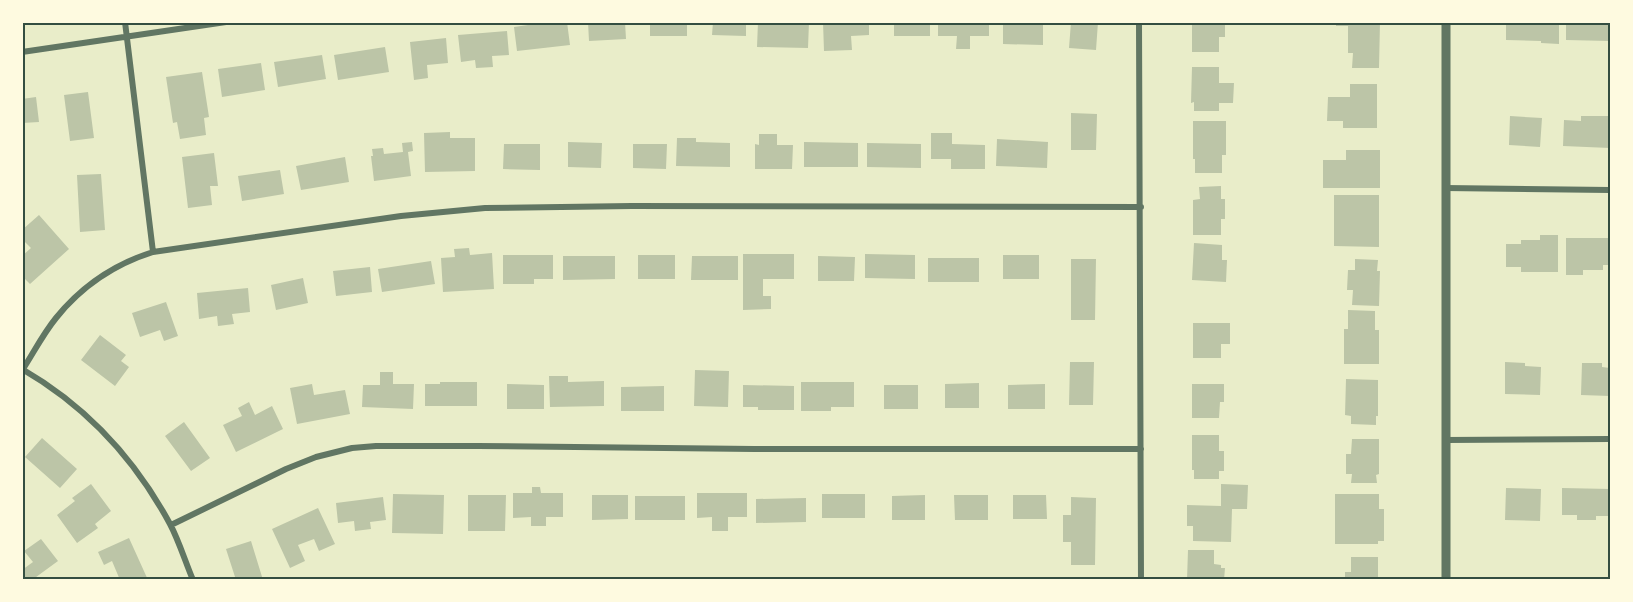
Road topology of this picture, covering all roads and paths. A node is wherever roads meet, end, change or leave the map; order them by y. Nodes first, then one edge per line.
1 (125, 22) edge
2 (226, 22) edge
3 (1139, 22) edge
4 (1446, 22) edge
5 (127, 38) junction
6 (22, 52) edge
7 (1445, 188) junction
8 (1611, 190) edge
9 (1140, 207) junction
10 (153, 252) junction
11 (23, 369) edge
12 (1611, 439) edge
13 (1446, 440) junction
14 (1141, 449) junction
15 (171, 525) junction
16 (193, 579) edge
17 (1142, 579) edge
18 (1446, 579) edge

1 - 5 street
2 - 5 street
3 - 9 street
4 - 7 street
5 - 6 street
5 - 10 street
7 - 8 street
7 - 13 street
9 - 10 street
9 - 14 street
10 - 11 street
11 - 15 street
12 - 13 street
13 - 18 street
14 - 15 street
14 - 17 street
15 - 16 street

